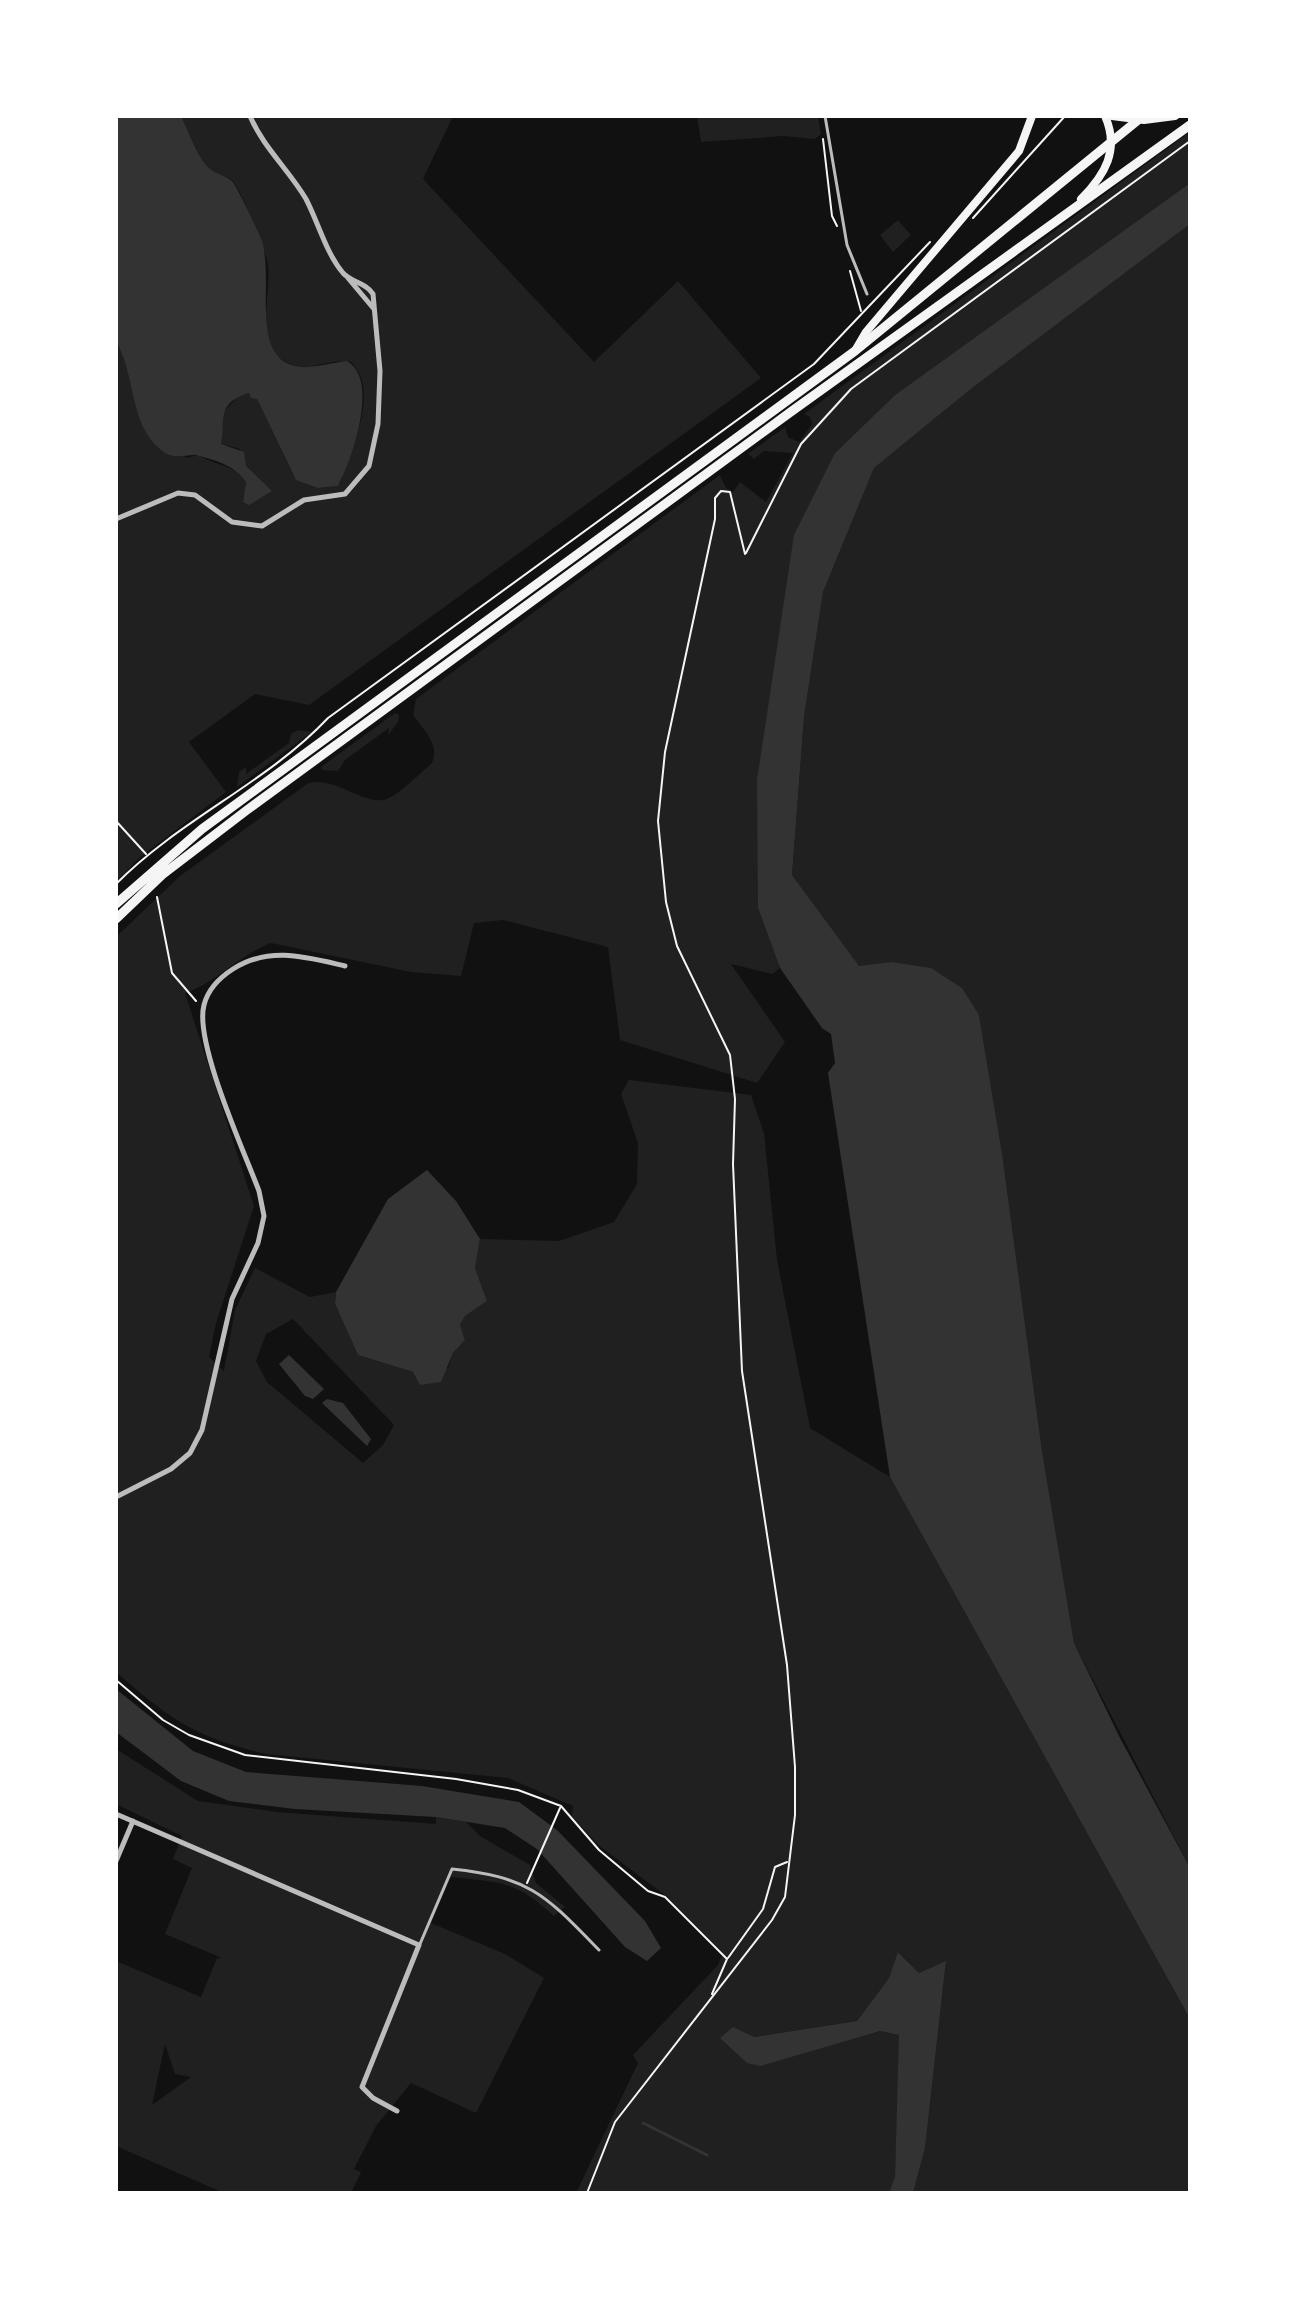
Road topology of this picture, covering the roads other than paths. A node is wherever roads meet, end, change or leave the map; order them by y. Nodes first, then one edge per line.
1 (250, 116) edge
2 (825, 116) edge
3 (1032, 116) edge
4 (1105, 116) edge
5 (1112, 116) edge
6 (1143, 116) edge
7 (1175, 116) edge
8 (1190, 125) edge
9 (1069, 211) junction
10 (348, 277) junction
11 (867, 294) dead end
12 (374, 309) junction
13 (855, 351) junction
14 (116, 519) edge
15 (116, 904) edge
16 (116, 919) edge
17 (345, 966) dead end
18 (116, 1497) edge
19 (116, 1814) edge
20 (133, 1821) junction
21 (116, 1861) edge
22 (419, 1945) junction
23 (599, 1950) dead end
24 (397, 2111) dead end

1 - 10 street
2 - 11 lane
3 - 13 main road
4 - 9 main road
5 - 7 main road
6 - 13 main road
8 - 9 main road
9 - 16 main road
10 - 12 street
10 - 12 street
12 - 14 street
13 - 15 main road
17 - 18 street
19 - 20 street
20 - 21 street
20 - 22 street
22 - 23 lane
22 - 24 street

